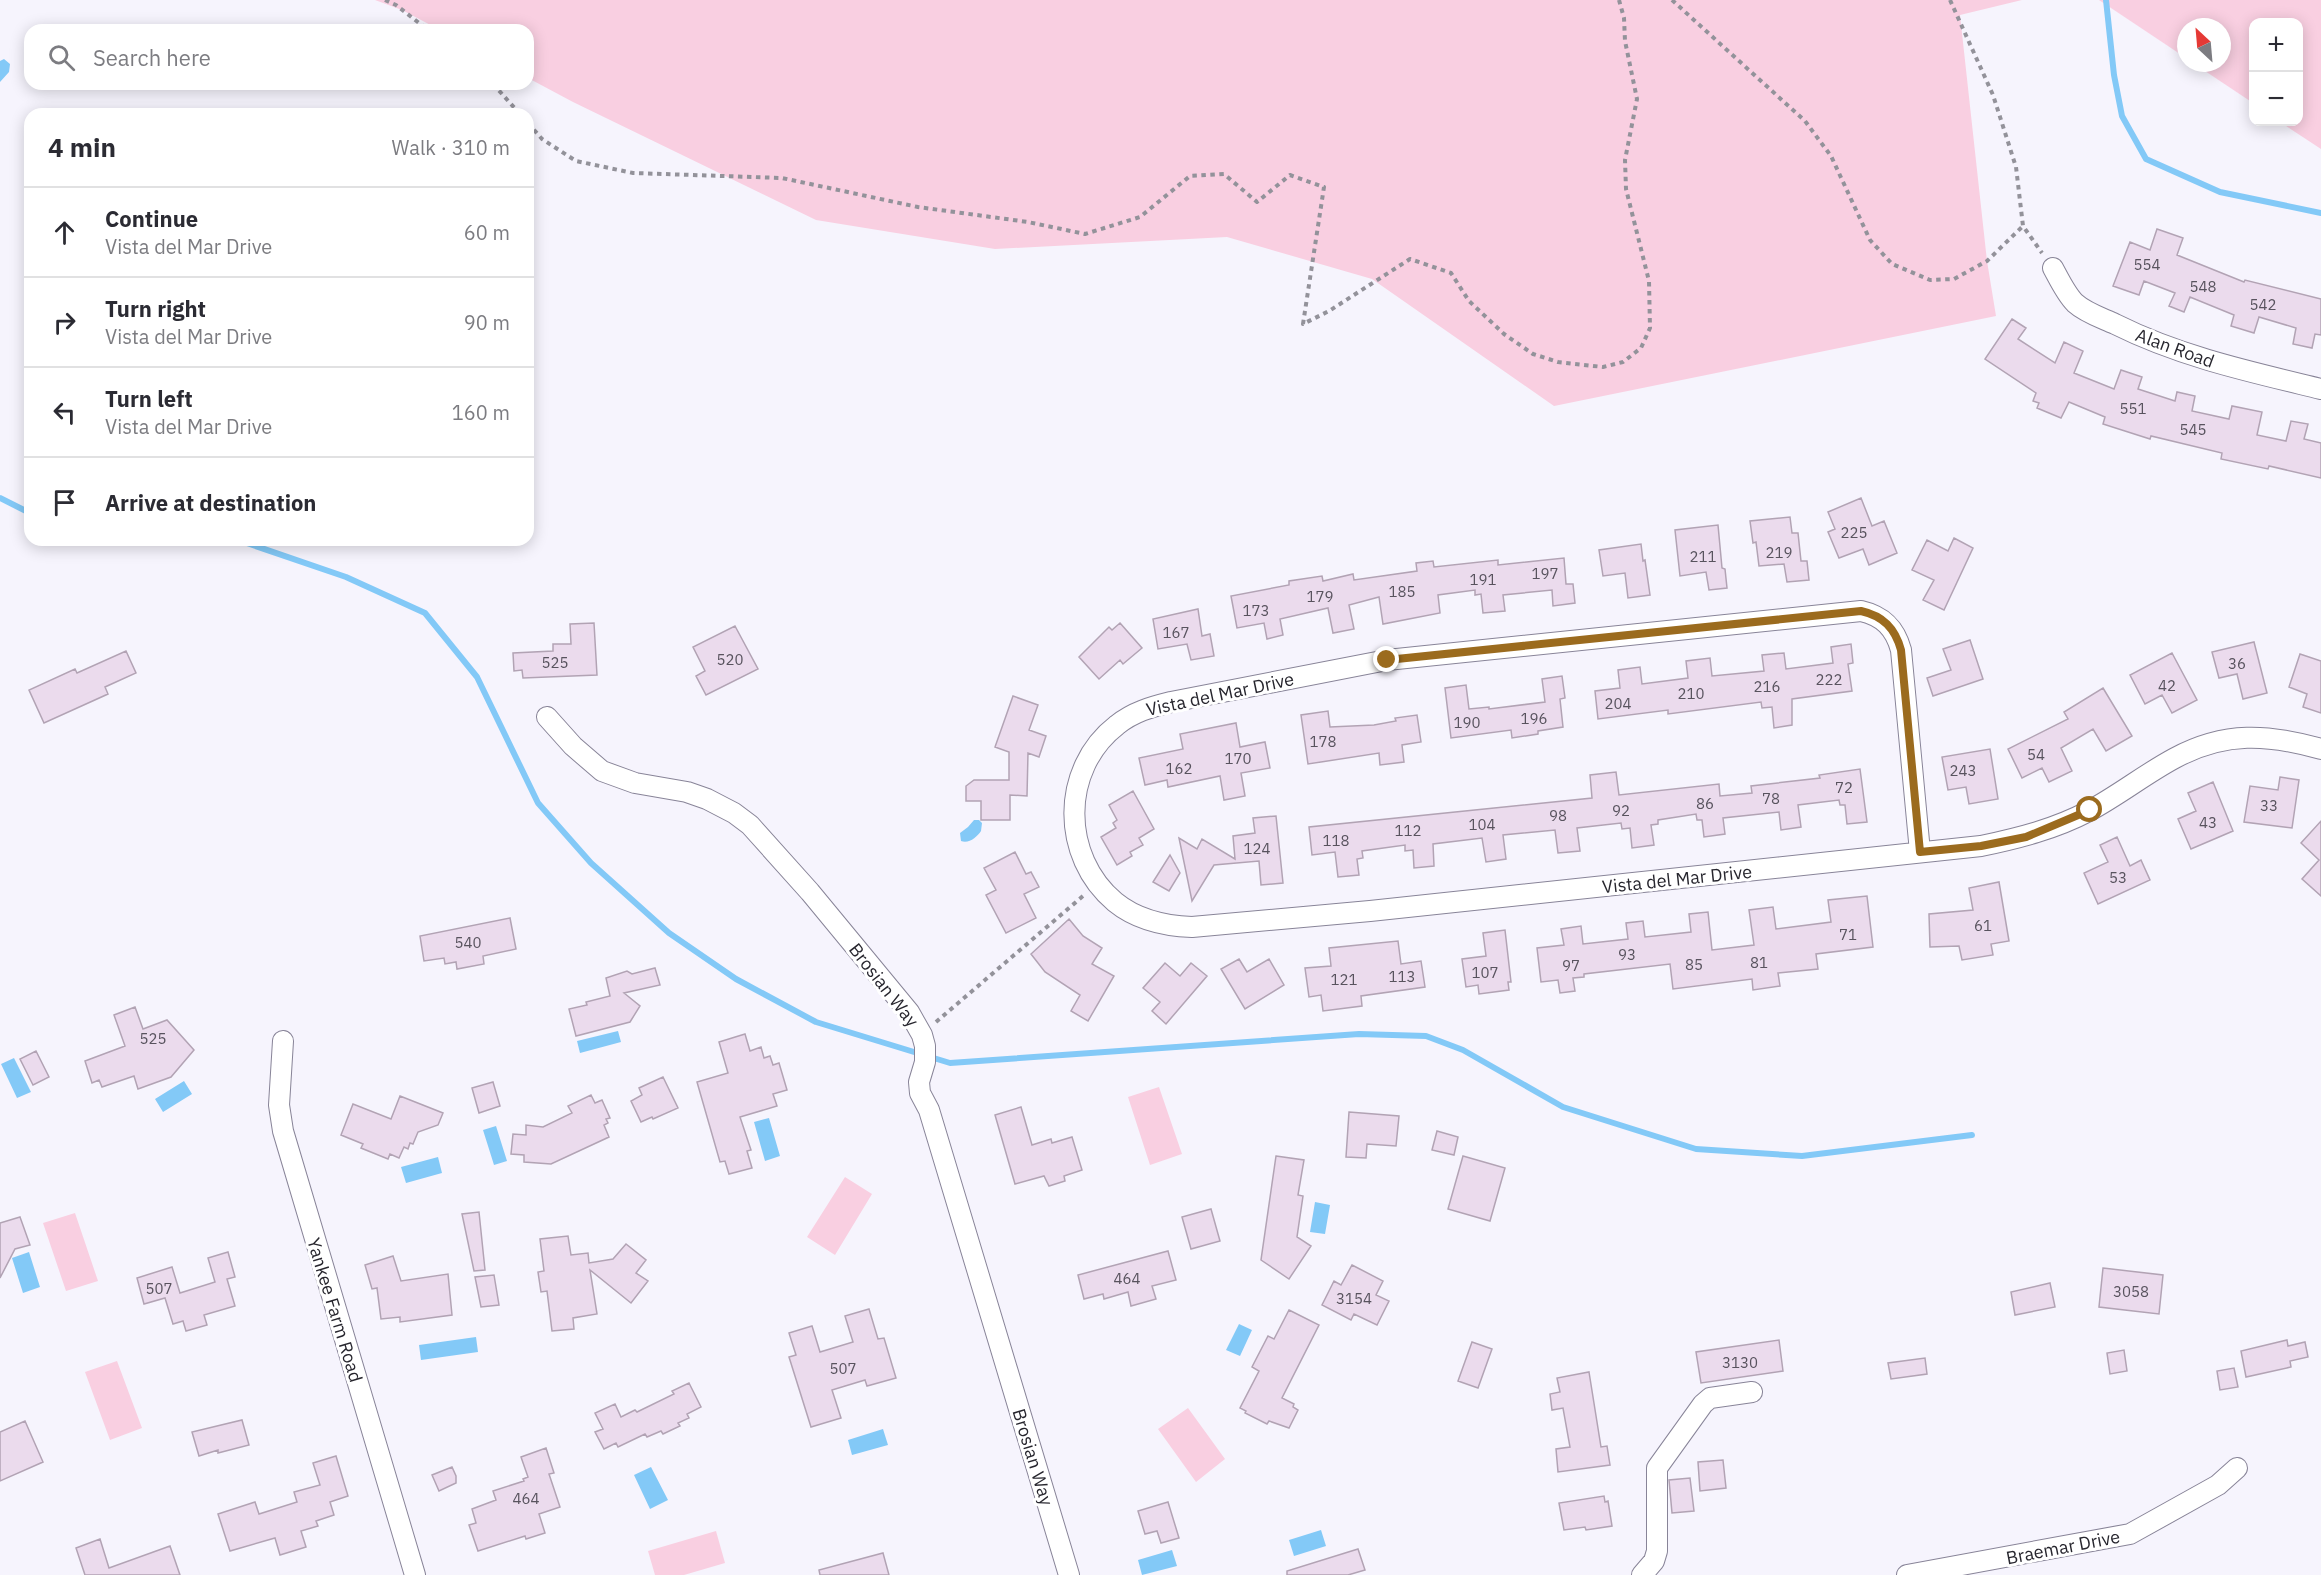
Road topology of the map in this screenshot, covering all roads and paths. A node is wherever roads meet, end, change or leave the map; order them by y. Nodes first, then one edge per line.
1 (385, 0) edge
2 (1619, 0) edge
3 (1672, 0) edge
4 (1950, 0) edge
5 (420, 24) edge
6 (498, 90) edge
7 (515, 108) edge
8 (534, 130) edge
9 (2023, 226) junction
10 (2053, 268) joint
11 (2321, 389) edge
12 (547, 717) dead end
13 (2321, 749) edge
14 (1920, 852) junction
15 (1097, 884) junction
16 (922, 1035) junction
17 (283, 1041) dead end
18 (1752, 1392) dead end
19 (2237, 1468) dead end
20 (415, 1575) edge
21 (1069, 1575) edge
22 (1642, 1575) edge
23 (1907, 1575) edge

1 - 5 path
2 - 8 path
3 - 9 path
4 - 9 path
6 - 7 path
9 - 10 path
10 - 11 street, Alan Road
12 - 16 street, Brosian Way
13 - 14 street, Vista del Mar Drive
14 - 15 street, Vista del Mar Drive
14 - 15 street, Vista del Mar Drive
15 - 16 path
16 - 21 street, Brosian Way
17 - 20 street, Yankee Farm Road
18 - 22 street
19 - 23 street, Braemar Drive

